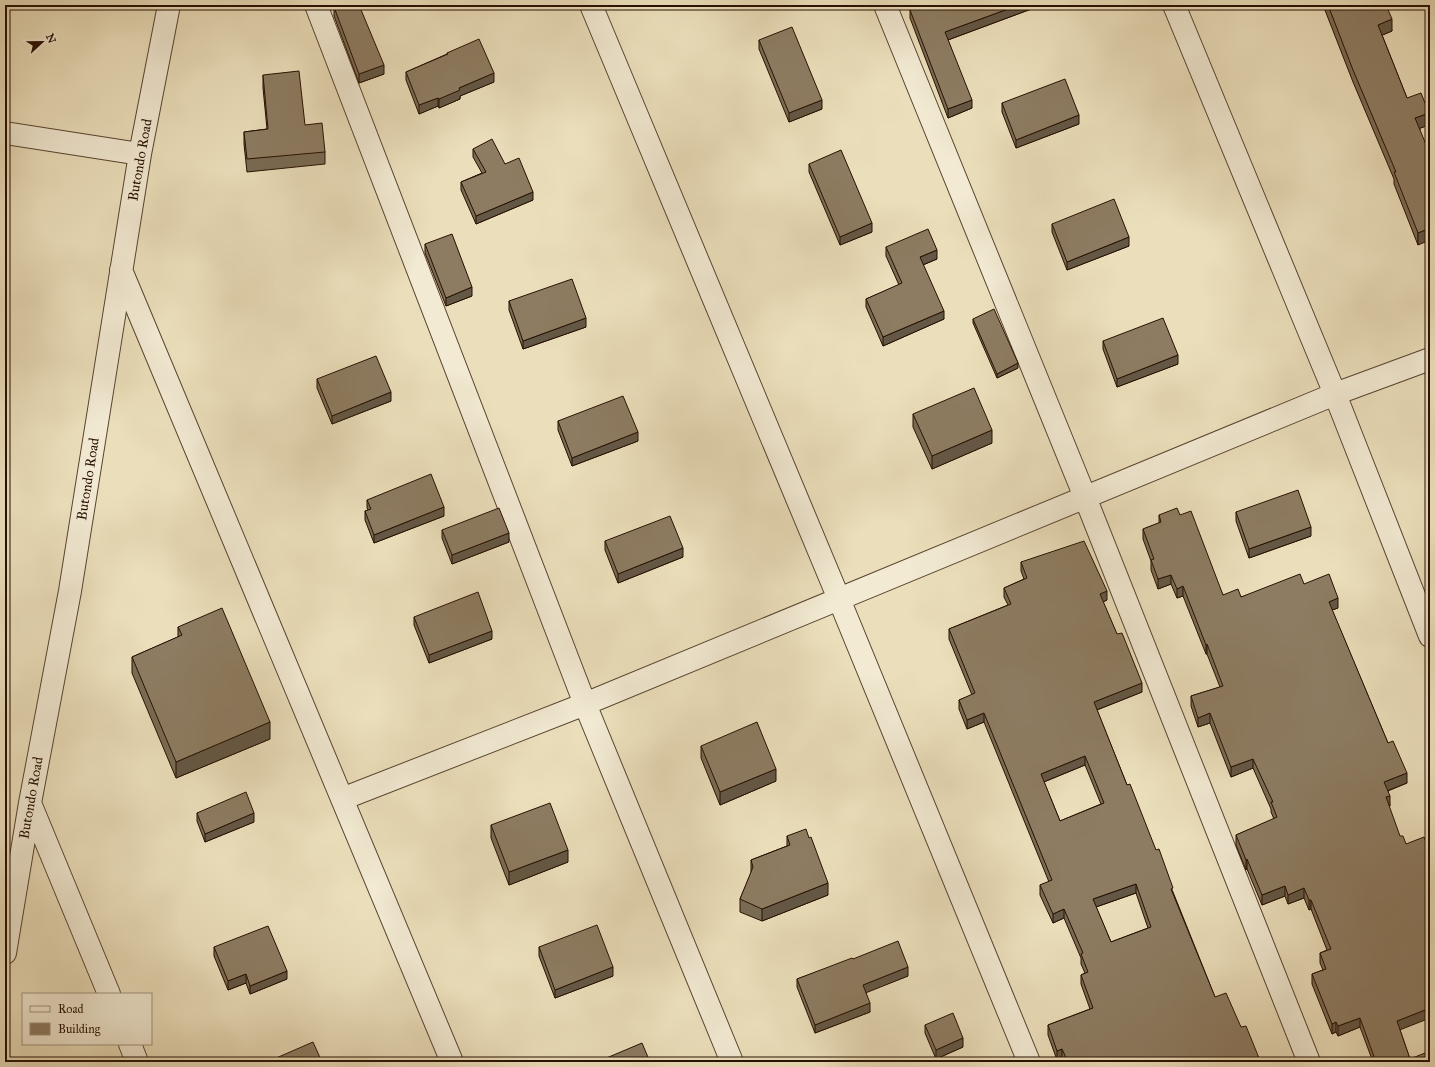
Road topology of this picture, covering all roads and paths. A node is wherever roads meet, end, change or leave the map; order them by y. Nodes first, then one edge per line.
1 (169, 5) edge
2 (316, 5) edge
3 (591, 5) edge
4 (885, 5) edge
5 (1174, 5) edge
6 (5, 133) edge
7 (140, 154) junction
8 (121, 270) junction
9 (1430, 358) edge
10 (1335, 394) junction
11 (1085, 497) junction
12 (839, 599) junction
13 (1430, 636) edge
14 (585, 704) junction
15 (342, 799) junction
16 (30, 803) junction
17 (5, 953) edge
18 (109, 993) edge
19 (130, 1045) edge
20 (137, 1062) edge
21 (452, 1062) edge
22 (732, 1062) edge
23 (1030, 1062) edge
24 (1309, 1062) edge

1 - 7 street, Butondo Road
2 - 14 street
3 - 12 street
4 - 11 street
5 - 10 street
6 - 7 street
7 - 8 street, Butondo Road
8 - 15 street
8 - 16 street, Butondo Road
9 - 10 street
10 - 11 street
10 - 13 street
11 - 12 street
11 - 24 street
12 - 14 street
12 - 23 street
14 - 15 street
14 - 22 street
15 - 21 street
16 - 17 street, Butondo Road
16 - 18 street
19 - 20 street

